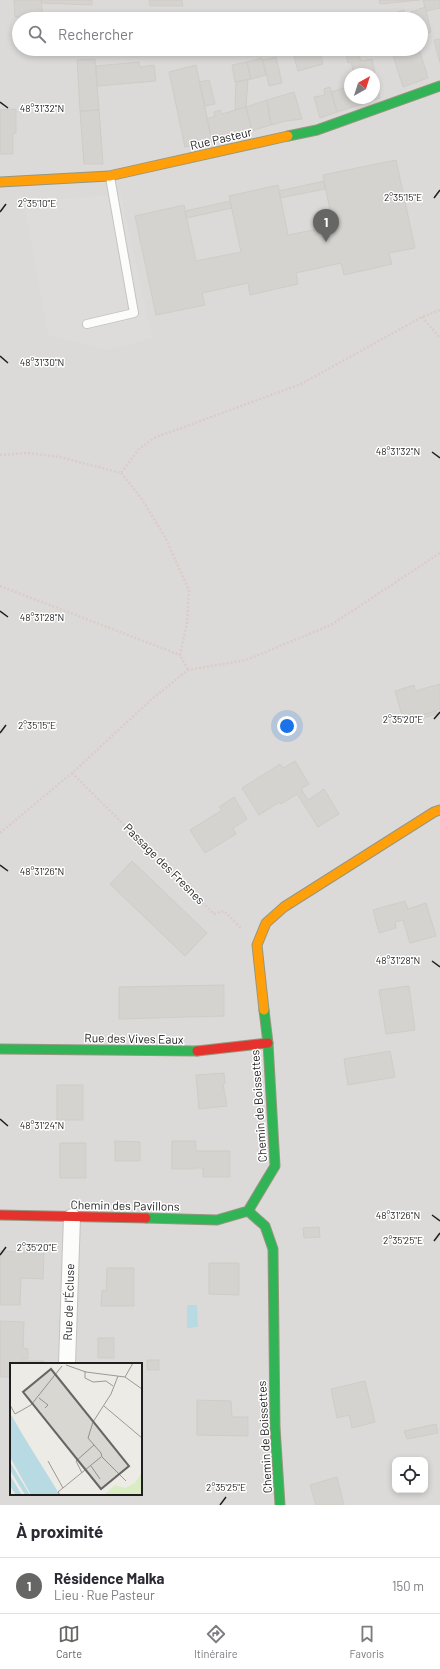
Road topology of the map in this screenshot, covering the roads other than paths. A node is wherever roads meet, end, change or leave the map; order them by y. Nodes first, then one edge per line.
1 (440, 86) edge
2 (110, 176) junction
3 (0, 182) edge
4 (87, 324) dead end
5 (440, 810) edge
6 (268, 1043) junction
7 (0, 1049) edge
8 (248, 1211) junction
9 (0, 1215) edge
10 (72, 1217) junction
11 (67, 1363) edge
12 (280, 1505) edge

1 - 2 street, Rue Pasteur
2 - 3 street, Rue Pasteur
2 - 4 lane
5 - 6 street, Chemin de Boissettes
6 - 7 street, Rue des Vives Eaux
6 - 8 street, Chemin de Boissettes
8 - 10 street, Chemin des Pavillons
8 - 12 street, Chemin de Boissettes
9 - 10 street, Chemin des Pavillons
10 - 11 street, Rue de l'Écluse

